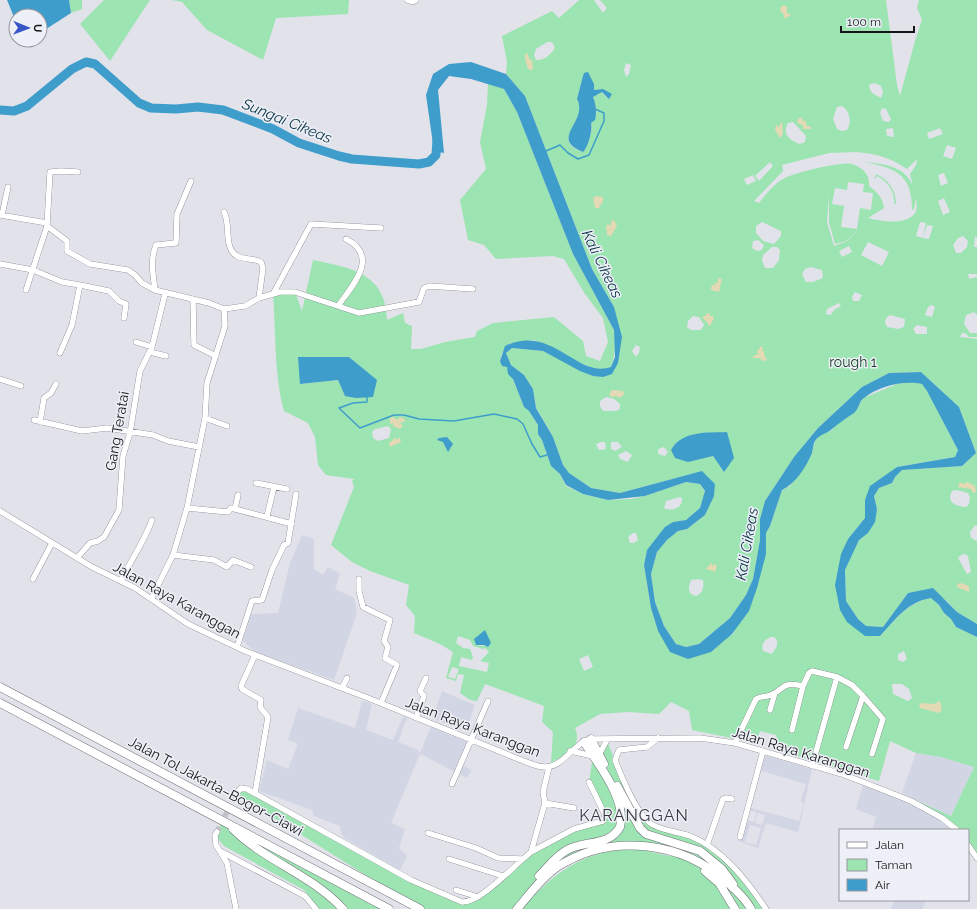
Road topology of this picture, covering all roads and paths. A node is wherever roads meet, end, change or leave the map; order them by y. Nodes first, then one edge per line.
1 (407, 0) edge
2 (416, 0) edge
3 (78, 172) dead end
4 (190, 181) dead end
5 (8, 187) dead end
6 (224, 212) dead end
7 (1, 215) edge
8 (47, 225) junction
9 (380, 228) dead end
10 (346, 239) dead end
11 (0, 264) edge
12 (33, 270) junction
13 (80, 285) junction
14 (26, 290) dead end
15 (155, 290) junction
16 (473, 290) dead end
17 (165, 294) junction
18 (274, 294) junction
19 (259, 298) junction
20 (193, 299) junction
21 (338, 306) junction
22 (224, 309) junction
23 (124, 318) dead end
24 (136, 342) dead end
25 (151, 350) junction
26 (60, 353) dead end
27 (166, 356) dead end
28 (216, 356) junction
29 (0, 379) edge
30 (56, 384) dead end
31 (21, 386) dead end
32 (205, 418) junction
33 (227, 426) dead end
34 (130, 431) junction
35 (199, 447) junction
36 (256, 483) dead end
37 (274, 487) junction
38 (287, 490) dead end
39 (238, 494) dead end
40 (296, 494) dead end
41 (187, 508) junction
42 (235, 508) junction
43 (0, 511) edge
44 (267, 516) junction
45 (152, 520) dead end
46 (292, 524) junction
47 (52, 543) junction
48 (173, 555) junction
49 (77, 558) junction
50 (251, 567) dead end
51 (33, 579) dead end
52 (360, 579) dead end
53 (121, 581) junction
54 (151, 599) junction
55 (238, 647) junction
56 (255, 655) junction
57 (347, 678) dead end
58 (426, 678) dead end
59 (838, 678) junction
60 (803, 686) junction
61 (0, 687) edge
62 (342, 688) junction
63 (775, 692) junction
64 (863, 696) junction
65 (488, 701) dead end
66 (0, 703) edge
67 (381, 703) junction
68 (770, 710) dead end
69 (416, 718) junction
70 (792, 730) dead end
71 (658, 738) junction
72 (471, 739) junction
73 (587, 740) junction
74 (607, 740) junction
75 (735, 743) junction
76 (846, 747) dead end
77 (570, 751) junction
78 (763, 752) junction
79 (872, 754) dead end
80 (596, 756) junction
81 (812, 766) junction
82 (548, 767) junction
83 (589, 782) dead end
84 (452, 784) dead end
85 (255, 793) junction
86 (236, 794) dead end
87 (732, 799) dead end
88 (545, 803) junction
89 (574, 808) dead end
90 (225, 822) junction
91 (956, 829) edge
92 (217, 832) tunnel mouth
93 (428, 833) dead end
94 (740, 838) dead end
95 (707, 846) junction
96 (969, 846) edge
97 (220, 851) junction
98 (531, 852) junction
99 (523, 858) junction
100 (977, 858) edge
101 (449, 859) dead end
102 (503, 876) junction
103 (456, 890) dead end
104 (739, 893) junction
105 (478, 897) junction
106 (236, 909) edge
107 (316, 909) edge
108 (343, 909) edge
109 (389, 909) edge
110 (420, 909) edge
111 (512, 909) edge
112 (517, 909) edge
113 (522, 909) edge
114 (735, 909) edge
115 (751, 909) edge
116 (766, 909) edge

1 - 2 street
3 - 8 street
4 - 15 street
5 - 7 street
6 - 19 street
7 - 8 street
8 - 12 street
8 - 15 street
9 - 18 street
10 - 21 street
11 - 12 street
12 - 13 street
12 - 14 street
13 - 23 street
13 - 26 street
15 - 17 street
16 - 21 street
17 - 20 street
17 - 25 street, Gang Teratai
18 - 19 street
18 - 21 street
19 - 22 street
20 - 22 street
20 - 28 street
22 - 28 street
24 - 25 street
25 - 27 street
25 - 34 street, Gang Teratai
28 - 32 street
29 - 31 street
30 - 34 street
32 - 33 street
32 - 35 street
34 - 35 street
34 - 49 street, Gang Teratai
35 - 41 street
36 - 37 street
37 - 38 street
37 - 44 street
39 - 42 street
40 - 46 street
41 - 42 street
41 - 48 street
42 - 44 street
43 - 47 street, Jalan Raya Karanggan
44 - 46 street
45 - 53 street
46 - 55 street
47 - 49 street, Jalan Raya Karanggan
47 - 51 street
48 - 50 street
48 - 54 street
49 - 53 street, Jalan Raya Karanggan
52 - 67 street
53 - 54 street, Jalan Raya Karanggan
54 - 55 street, Jalan Raya Karanggan
55 - 56 street, Jalan Raya Karanggan
56 - 62 street, Jalan Raya Karanggan
56 - 85 street
57 - 62 street
58 - 69 street
59 - 60 street
59 - 64 street
59 - 81 street
60 - 63 street
60 - 70 street
61 - 110 highway, Jalan Tol Jakarta–Bogor–Ciawi
62 - 67 street, Jalan Raya Karanggan
63 - 68 street
63 - 75 street
64 - 76 street
64 - 79 street
65 - 72 street
66 - 90 highway, Jalan Tol Jakarta–Bogor–Ciawi
67 - 69 street, Jalan Raya Karanggan
69 - 72 street, Jalan Raya Karanggan
71 - 74 street, Jalan Raya Karanggan
71 - 75 street, Jalan Raya Karanggan
71 - 95 street
72 - 82 street, Jalan Raya Karanggan
72 - 84 street
73 - 74 street, Jalan Raya Karanggan
73 - 77 street, Jalan Raya Karanggan
73 - 80 highway
74 - 80 street
75 - 78 street, Jalan Raya Karanggan
77 - 80 street
77 - 82 street, Jalan Raya Karanggan
78 - 81 street, Jalan Raya Karanggan
78 - 94 street
80 - 104 highway
80 - 111 highway
81 - 91 street, Jalan Raya Karanggan
82 - 88 street
83 - 98 street
85 - 86 street
85 - 105 street
87 - 95 street
88 - 89 street
88 - 98 street
90 - 108 highway
90 - 109 highway, Jalan Tol Jakarta–Bogor–Ciawi
92 - 97 street
93 - 99 street
95 - 116 street
96 - 100 street
97 - 106 street
97 - 107 street
98 - 99 street
99 - 102 street
101 - 102 street
102 - 105 street
103 - 105 street
104 - 112 highway
104 - 115 highway
113 - 114 highway

